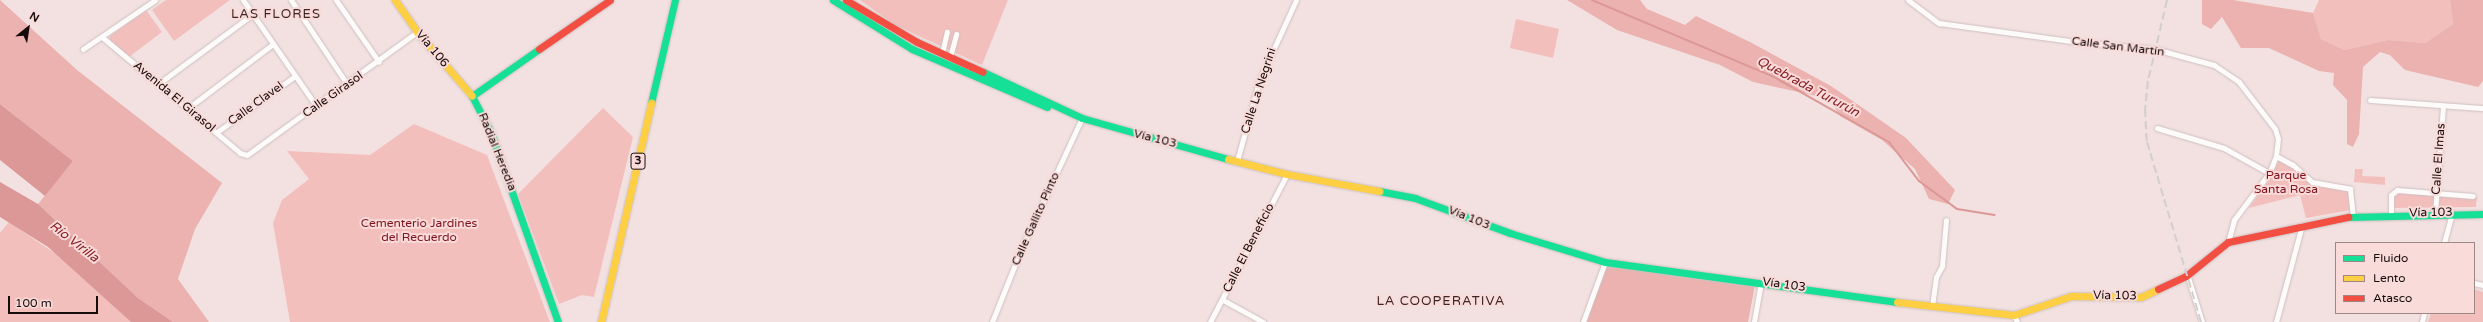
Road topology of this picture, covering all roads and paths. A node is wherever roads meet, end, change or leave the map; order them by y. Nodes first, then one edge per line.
1 (155, 0) edge
2 (243, 0) edge
3 (291, 0) edge
4 (336, 0) edge
5 (395, 0) edge
6 (610, 0) edge
7 (674, 0) edge
8 (834, 0) edge
9 (846, 0) edge
10 (1296, 0) edge
11 (1908, 0) edge
12 (253, 14) junction
13 (417, 32) junction
14 (948, 32) dead end
15 (956, 34) dead end
16 (102, 37) junction
17 (273, 44) junction
18 (83, 49) dead end
19 (945, 56) junction
20 (379, 62) junction
21 (295, 76) junction
22 (158, 84) junction
23 (347, 84) junction
24 (472, 96) junction
25 (1029, 100) junction
26 (2370, 100) dead end
27 (316, 106) junction
28 (2443, 106) junction
29 (188, 108) junction
30 (2482, 108) dead end
31 (1082, 118) junction
32 (2157, 128) dead end
33 (217, 132) junction
34 (247, 155) joint
35 (2276, 156) junction
36 (1237, 161) junction
37 (2270, 173) junction
38 (1287, 174) junction
39 (2436, 193) junction
40 (2473, 196) dead end
41 (516, 199) junction
42 (2435, 213) junction
43 (2452, 213) junction
44 (2391, 214) junction
45 (2483, 214) edge
46 (2353, 216) junction
47 (1946, 220) dead end
48 (2302, 225) junction
49 (2228, 242) junction
50 (2444, 242) edge
51 (1605, 262) junction
52 (2187, 274) junction
53 (1760, 282) junction
54 (1223, 300) junction
55 (1932, 306) junction
56 (2015, 319) edge
57 (558, 322) edge
58 (563, 322) edge
59 (601, 322) edge
60 (992, 322) edge
61 (1210, 322) edge
62 (1263, 322) edge
63 (1583, 322) edge
64 (1754, 322) edge
65 (2202, 322) edge
66 (2276, 322) edge

1 - 16 street
2 - 12 street
3 - 23 street
4 - 20 street
5 - 13 main road, Vía 106
6 - 24 main road
7 - 59 main road, 3
8 - 19 main road
8 - 25 main road, Vía 103
9 - 19 main road, Vía 103
10 - 36 street, Calle La Negrini
11 - 35 street, Calle San Martín
12 - 17 street
12 - 22 street
13 - 20 street, Calle Girasol
13 - 24 main road, Vía 106
14 - 19 street
15 - 19 street
16 - 18 street
16 - 22 street, Avenida El Girasol
17 - 21 street
17 - 29 street
19 - 25 main road
19 - 31 main road, Vía 103
20 - 23 street, Calle Girasol
21 - 27 street
21 - 33 street, Calle Clavel
22 - 29 street, Avenida El Girasol
23 - 27 street, Calle Girasol
24 - 41 main road, Radial Heredia
25 - 31 main road, Vía 103
26 - 28 street, Calle El Imas
27 - 34 street, Calle Girasol
28 - 30 street, Calle El Imas
28 - 39 street, Calle El Imas
29 - 33 street, Avenida El Girasol
31 - 36 main road, Vía 103
31 - 60 street, Calle Gallito Pinto
32 - 37 street
33 - 34 street, Avenida El Girasol
35 - 37 street, Calle San Martín
35 - 46 street
36 - 38 main road, Vía 103
37 - 49 street, Calle San Martín
38 - 51 main road, Vía 103
38 - 54 street, Calle El Beneficio
39 - 40 street
39 - 42 street, Calle El Imas
39 - 44 street
41 - 57 main road, Radial Heredia
41 - 58 main road
42 - 43 main road, Vía 103
42 - 44 main road, Vía 103
43 - 45 main road, Vía 103
43 - 50 street
44 - 46 main road, Vía 103
46 - 48 main road, Vía 103
47 - 55 street
48 - 49 main road, Vía 103
48 - 66 street
49 - 52 main road, Vía 103
51 - 53 main road, Vía 103
51 - 63 street
52 - 56 main road, Vía 103
52 - 65 street
53 - 55 main road, Vía 103
53 - 64 street
54 - 61 street, Calle El Beneficio
54 - 62 street
55 - 56 main road, Vía 103

